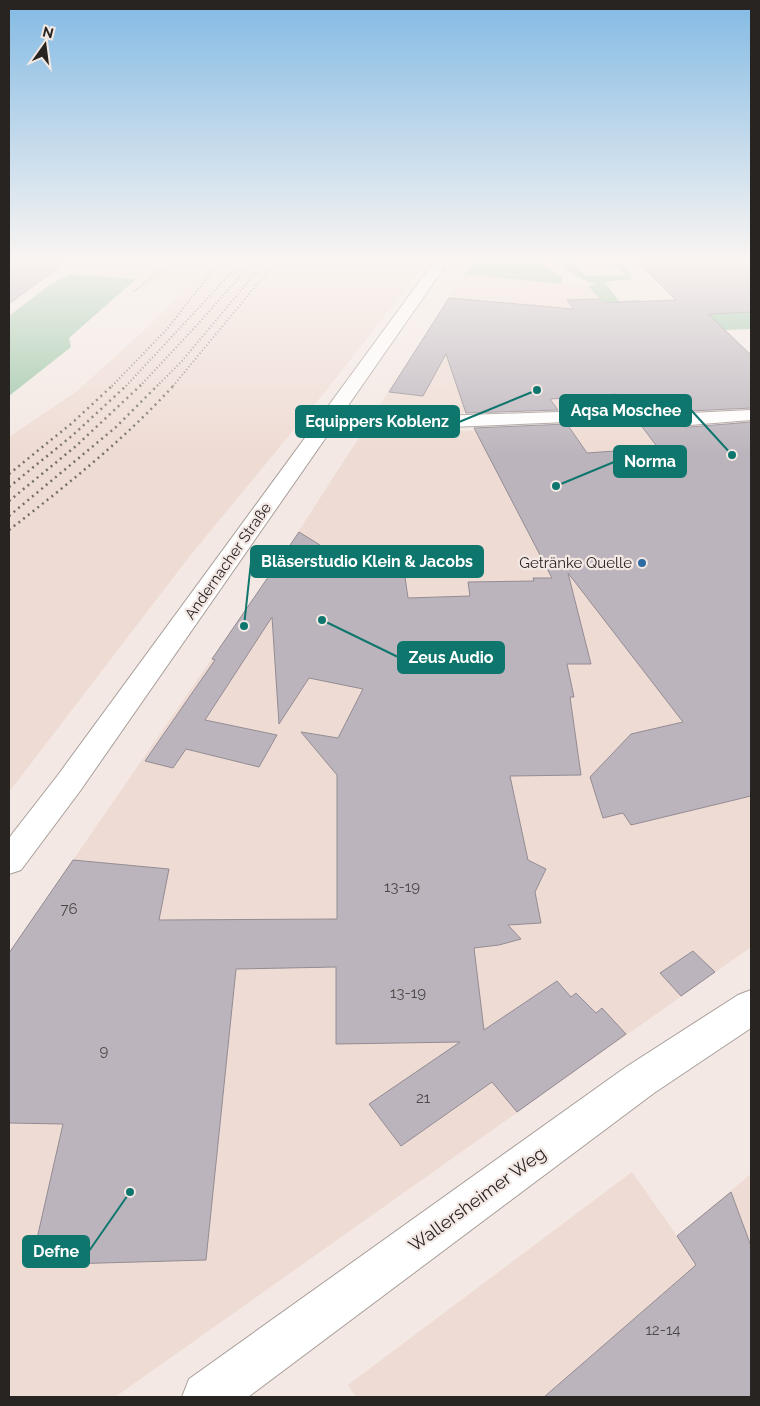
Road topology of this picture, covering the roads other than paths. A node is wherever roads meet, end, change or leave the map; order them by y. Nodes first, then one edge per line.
1 (398, 325) edge
2 (751, 415) edge
3 (328, 423) junction
4 (9, 861) edge
5 (750, 1009) edge
6 (207, 1397) edge

1 - 3 street, Andernacher Straße
2 - 3 street
3 - 4 street, Andernacher Straße
5 - 6 street, Wallersheimer Weg

